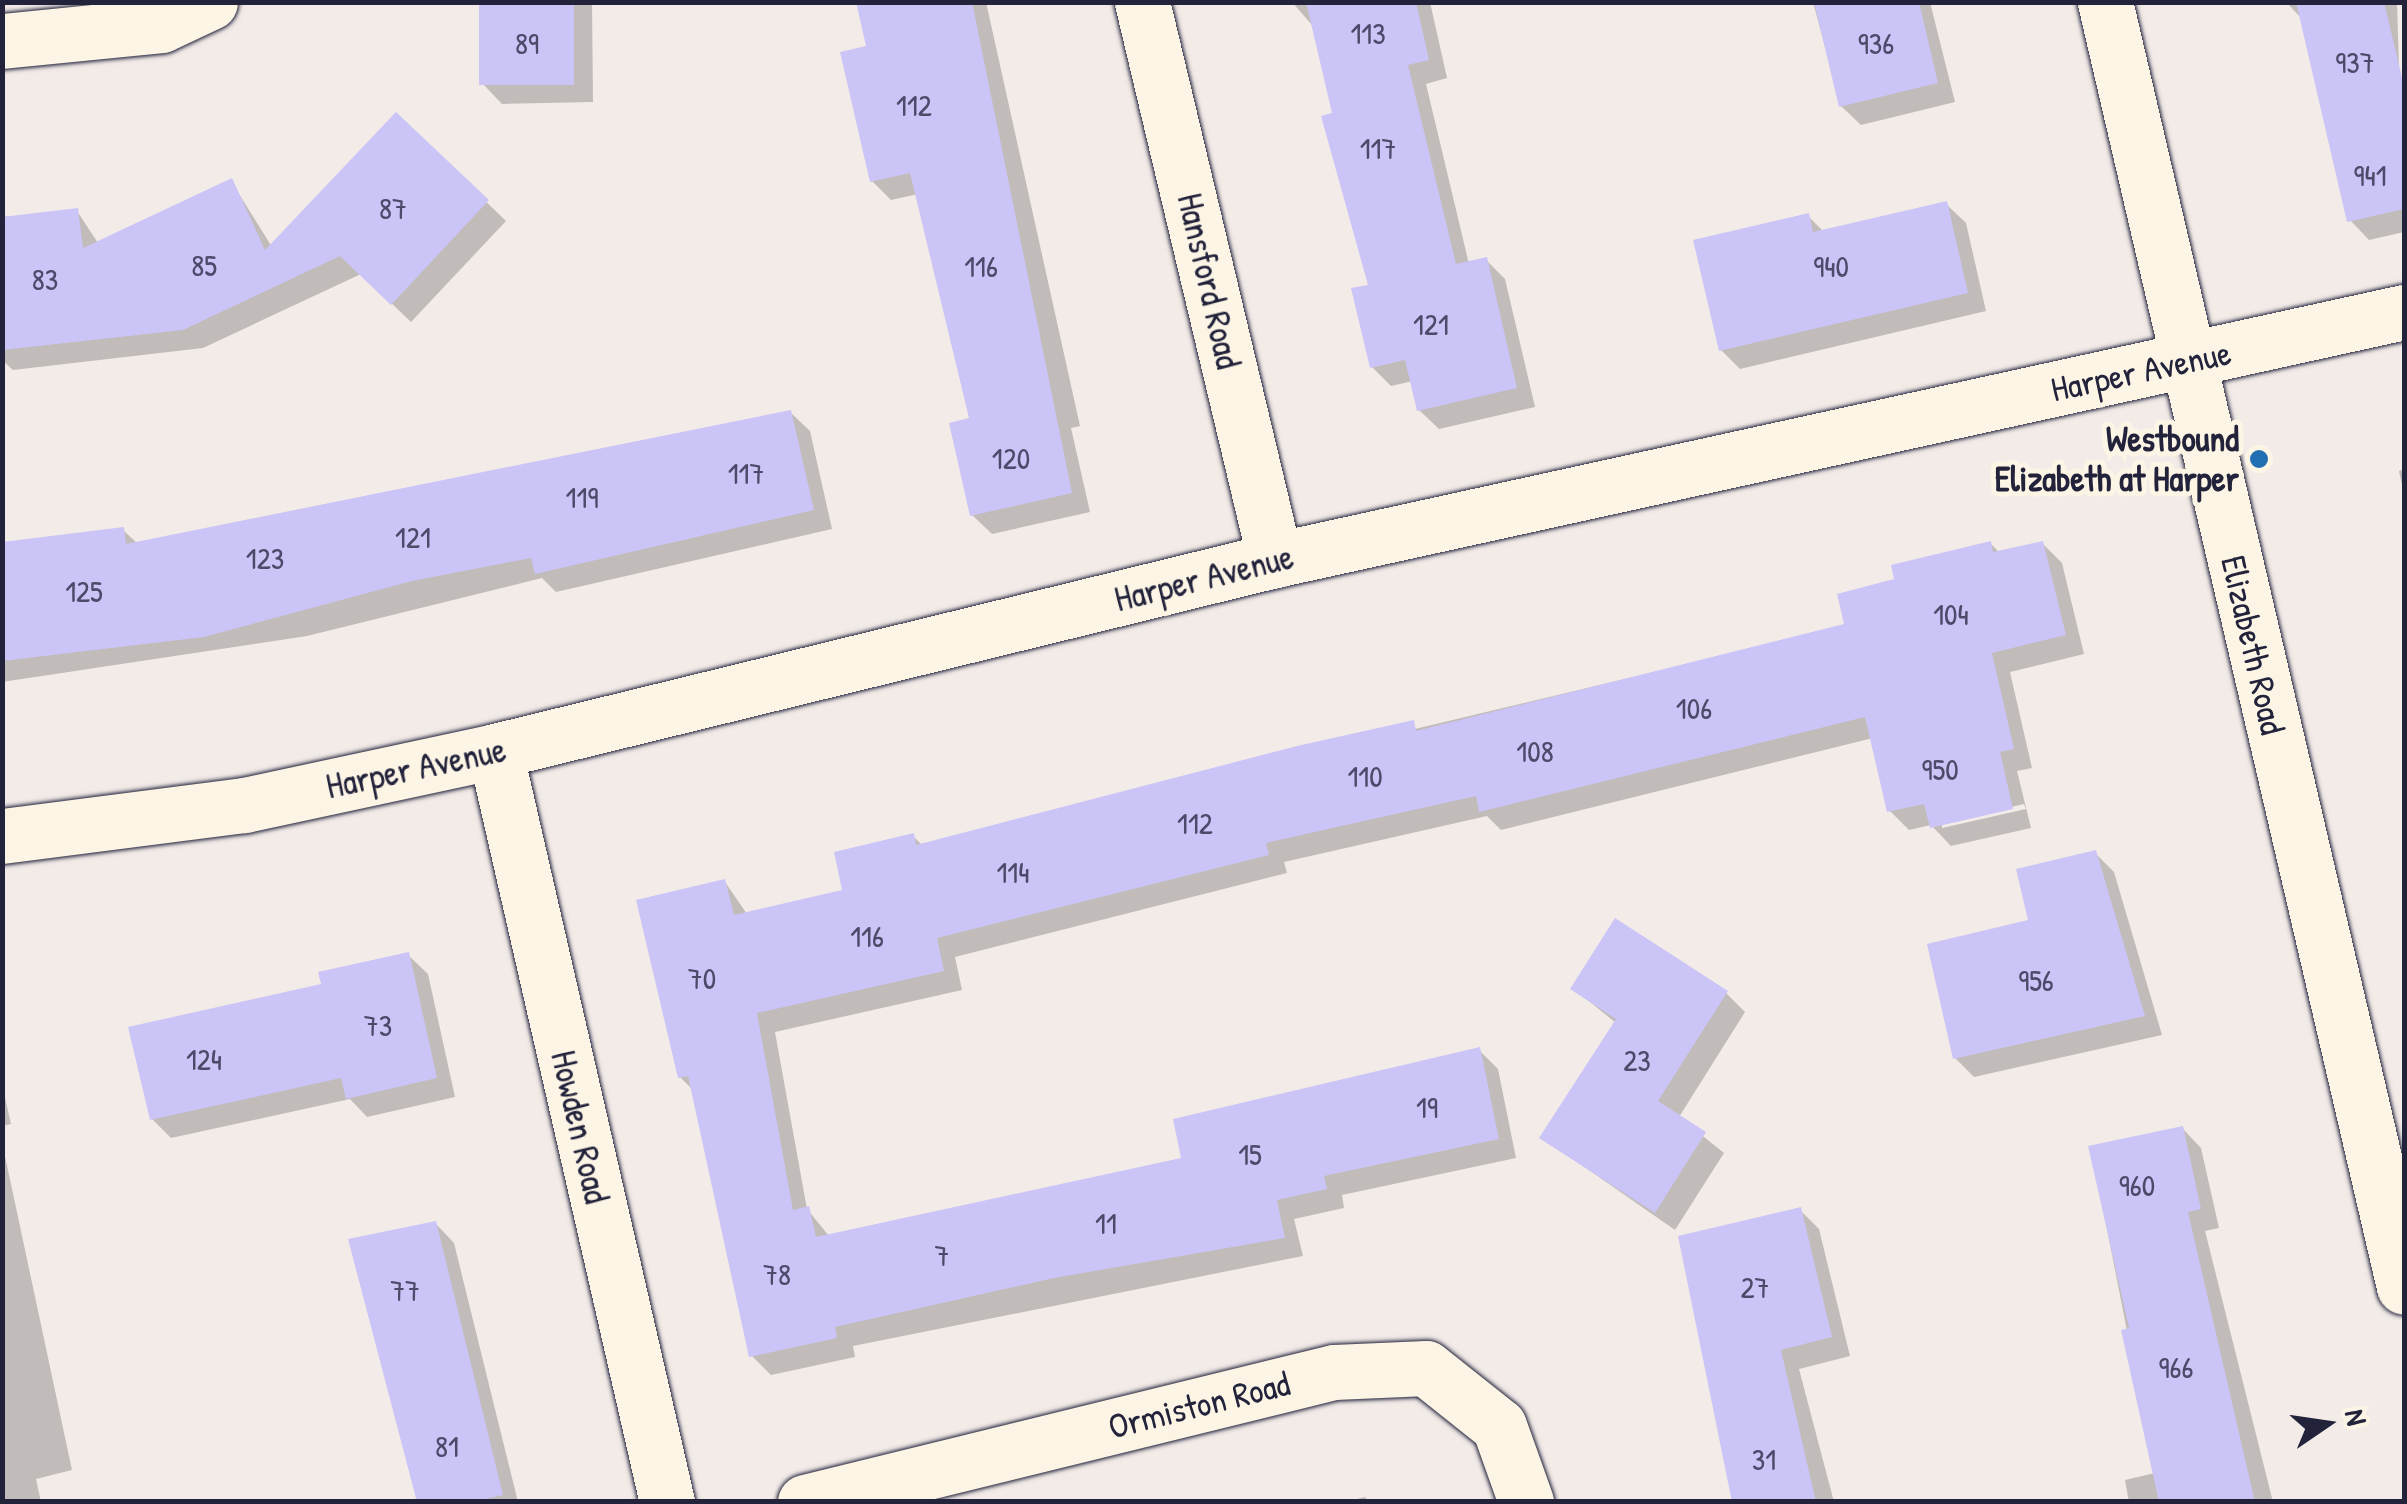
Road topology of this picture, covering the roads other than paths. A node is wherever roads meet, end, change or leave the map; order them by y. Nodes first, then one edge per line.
1 (210, 2) edge
2 (1142, 2) edge
3 (2105, 2) edge
4 (2, 42) edge
5 (2404, 312) edge
6 (2186, 362) junction
7 (1275, 560) junction
8 (495, 752) junction
9 (2, 836) edge
10 (2404, 1287) edge
11 (667, 1502) edge
12 (806, 1502) edge
13 (1526, 1502) edge

1 - 4 street
2 - 7 street, Hansford Road
3 - 6 street, Elizabeth Road
5 - 6 street, Harper Avenue
6 - 7 street, Harper Avenue
6 - 10 street, Elizabeth Road
7 - 8 street, Harper Avenue
8 - 9 street, Harper Avenue
8 - 11 street, Howden Road
12 - 13 street, Ormiston Road

